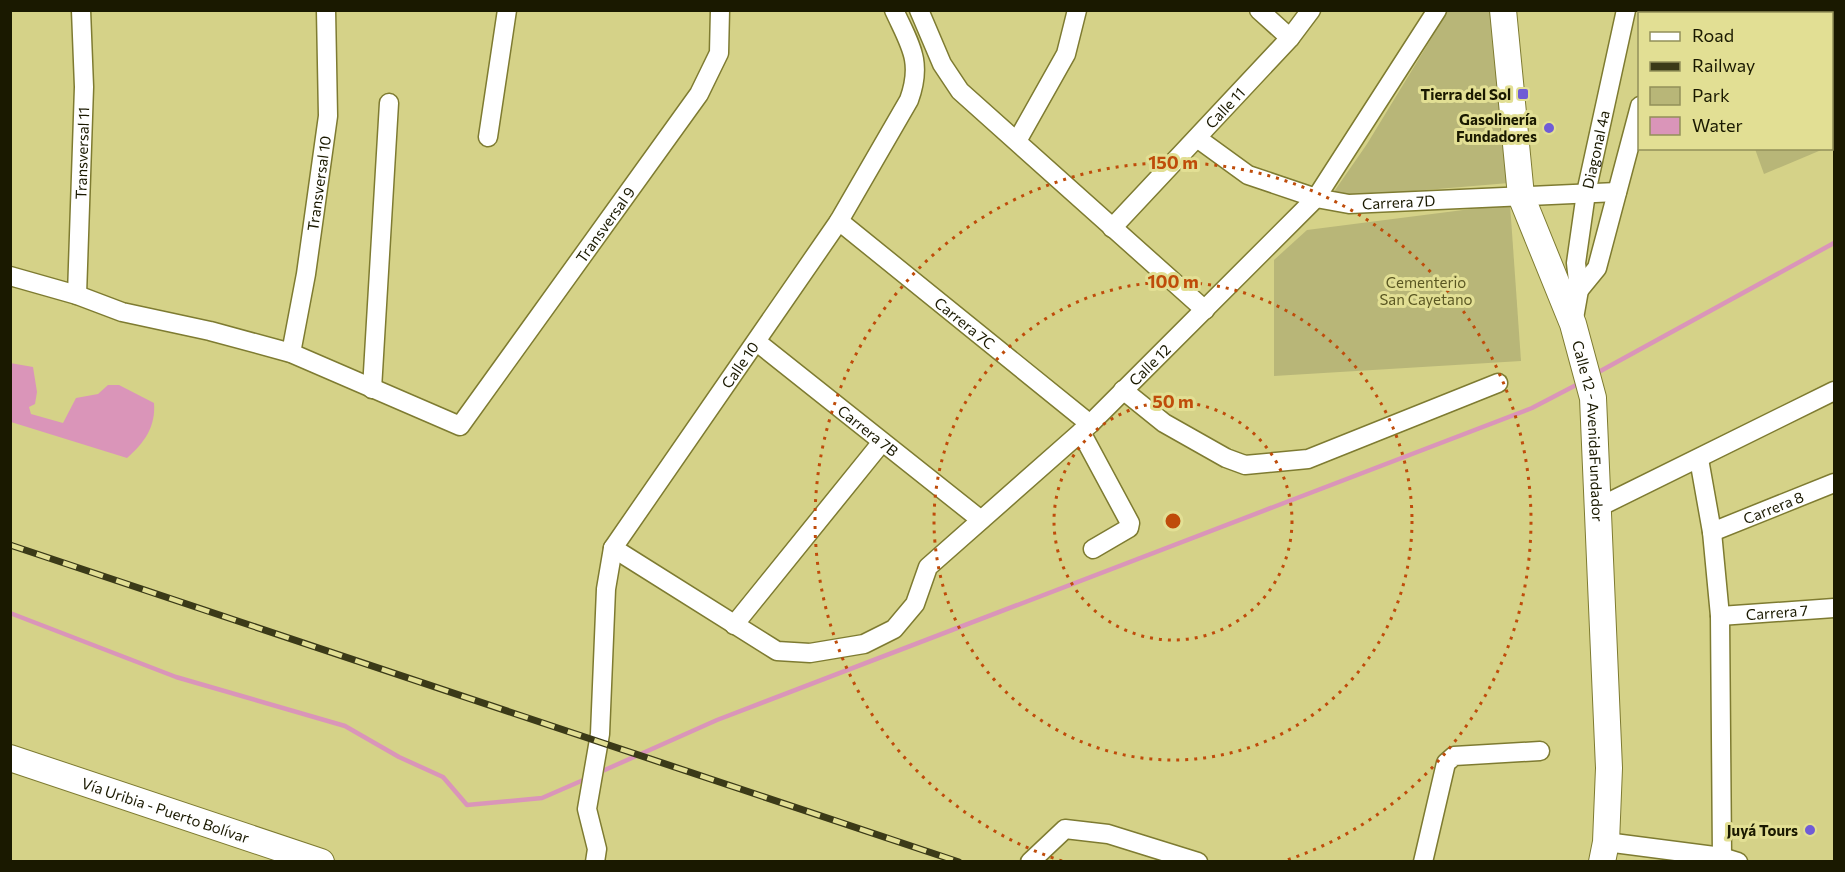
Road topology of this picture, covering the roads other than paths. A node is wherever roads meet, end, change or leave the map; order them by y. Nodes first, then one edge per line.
1 (81, 10) edge
2 (326, 10) edge
3 (507, 10) edge
4 (720, 10) edge
5 (894, 10) edge
6 (919, 10) edge
7 (1077, 10) edge
8 (1259, 10) edge
9 (1311, 10) edge
10 (1437, 10) edge
11 (1503, 10) edge
12 (1626, 10) edge
13 (1290, 38) junction
14 (389, 103) dead end
15 (1638, 113) edge
16 (488, 137) dead end
17 (1197, 138) junction
18 (1017, 141) junction
19 (1617, 192) junction
20 (1586, 193) junction
21 (1521, 196) junction
22 (1316, 198) junction
23 (839, 221) junction
24 (1112, 228) junction
25 (10, 276) edge
26 (1579, 290) junction
27 (77, 295) junction
28 (1205, 310) junction
29 (1573, 324) junction
30 (757, 342) junction
31 (291, 353) junction
32 (1498, 382) dead end
33 (372, 389) junction
34 (1123, 390) junction
35 (1834, 391) edge
36 (1086, 428) junction
37 (882, 442) junction
38 (1699, 459) junction
39 (1834, 483) edge
40 (1597, 508) junction
41 (981, 520) junction
42 (1712, 532) junction
43 (613, 548) junction
44 (1093, 549) dead end
45 (1834, 608) edge
46 (1720, 616) junction
47 (734, 625) junction
48 (1540, 751) dead end
49 (10, 758) edge
50 (1604, 852) edge
51 (1730, 859) edge
52 (321, 861) edge
53 (595, 861) edge
54 (1030, 861) edge
55 (1198, 861) edge
56 (1423, 861) edge

1 - 27 street, Transversal 11
2 - 31 street, Transversal 10
3 - 16 street
4 - 33 street, Transversal 9
5 - 23 street, Calle 10
6 - 18 street
7 - 18 street
8 - 13 street
9 - 13 street, Calle 11
10 - 22 street, Calle 12
11 - 21 street, Calle 12 - AvenidaFundador
12 - 20 street, Diagonal 4a
13 - 17 street, Calle 11
14 - 33 street
15 - 19 street, Diagonal 4a
17 - 22 street, Carrera 7D
17 - 24 street, Calle 11
18 - 24 street
19 - 20 street, Carrera 7D
19 - 26 street, Diagonal 4a
20 - 21 street, Carrera 7D
20 - 26 street, Diagonal 4a
21 - 22 street, Carrera 7D
21 - 29 street, Calle 12 - AvenidaFundador
22 - 28 street, Calle 12
23 - 30 street, Calle 10
23 - 36 street, Carrera 7C
24 - 28 street
25 - 27 street
26 - 29 street, Diagonal 4a
27 - 31 street
28 - 34 street, Calle 12
29 - 40 street, Calle 12 - AvenidaFundador
30 - 37 street, Carrera 7B
30 - 43 street, Calle 10
31 - 33 street
32 - 34 street
34 - 36 street, Calle 12
35 - 38 street
36 - 41 street, Calle 12
36 - 44 street, Carrera 7C
37 - 41 street, Carrera 7B
37 - 47 street
38 - 40 street
38 - 42 street
39 - 42 street, Carrera 8
40 - 50 street, Calle 12 - AvenidaFundador
41 - 47 street, Calle 12
42 - 46 street
43 - 47 street, Calle 12
43 - 53 street, Calle 10
45 - 46 street, Carrera 7
46 - 51 street
48 - 56 street
49 - 52 street, Vía Uribia - Puerto Bolívar
50 - 51 street
54 - 55 street

